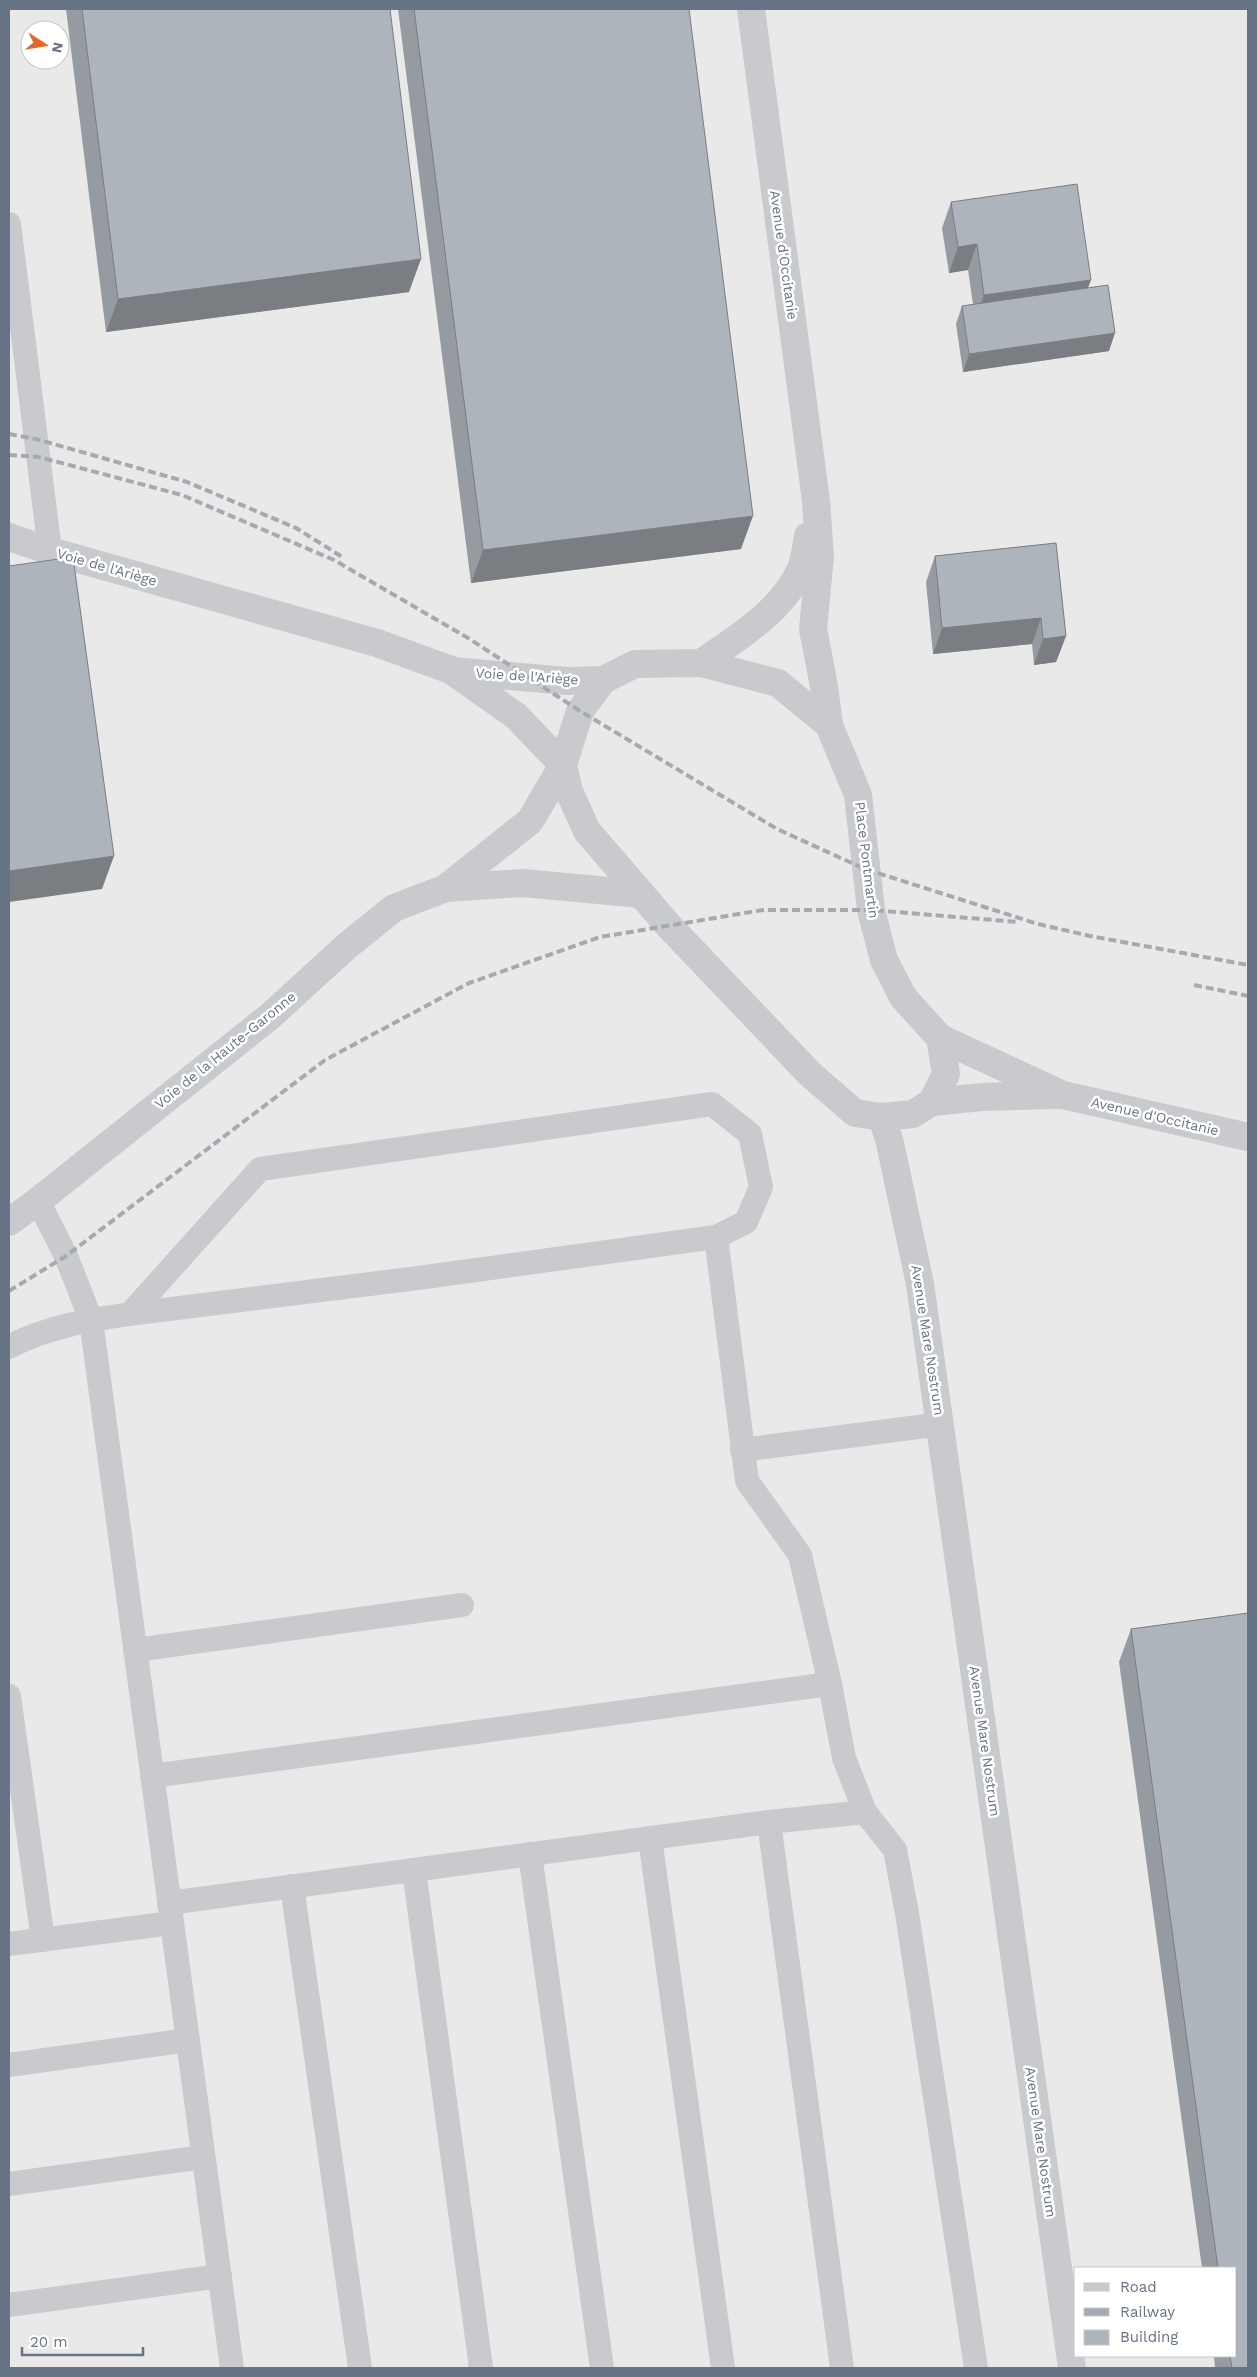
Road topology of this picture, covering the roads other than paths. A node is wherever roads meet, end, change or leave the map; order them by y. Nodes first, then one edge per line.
1 (751, 9) edge
2 (9, 224) edge
3 (816, 501) junction
4 (9, 537) edge
5 (50, 551) junction
6 (701, 662) junction
7 (451, 670) junction
8 (603, 680) junction
9 (829, 725) junction
10 (563, 765) junction
11 (446, 888) junction
12 (641, 894) junction
13 (940, 1038) junction
14 (1062, 1094) junction
15 (932, 1102) junction
16 (882, 1117) junction
17 (1248, 1137) edge
18 (38, 1201) junction
19 (9, 1222) edge
20 (716, 1237) junction
21 (130, 1314) junction
22 (91, 1320) junction
23 (9, 1348) edge
24 (941, 1424) junction
25 (742, 1450) junction
26 (462, 1604) dead end
27 (135, 1650) junction
28 (830, 1684) junction
29 (9, 1696) edge
30 (152, 1776) junction
31 (865, 1812) junction
32 (769, 1822) junction
33 (650, 1838) junction
34 (530, 1854) junction
35 (414, 1870) junction
36 (292, 1886) junction
37 (171, 1913) junction
38 (43, 1940) junction
39 (9, 1944) edge
40 (188, 2040) junction
41 (9, 2064) edge
42 (203, 2157) junction
43 (9, 2184) edge
44 (220, 2276) junction
45 (9, 2305) edge
46 (232, 2368) edge
47 (360, 2368) edge
48 (481, 2368) edge
49 (602, 2368) edge
50 (723, 2368) edge
51 (842, 2368) edge
52 (976, 2368) edge
53 (1072, 2368) edge

1 - 3 street, Avenue d'Occitanie
2 - 5 lane, Voie de l'Ariège
3 - 6 street, Avenue d'Occitanie
3 - 9 street, Avenue d'Occitanie
4 - 5 street
5 - 7 street, Voie de l'Ariège
6 - 8 street, Place Pontmartin
6 - 9 street, Place Pontmartin
7 - 8 street, Voie de l'Ariège
7 - 10 street, Voie de l'Ariège
8 - 10 street, Place Pontmartin
9 - 13 street, Place Pontmartin
10 - 11 street, Voie de la Haute-Garonne
10 - 12 street
11 - 12 street, Voie de la Haute-Garonne
11 - 18 street, Voie de la Haute-Garonne
12 - 16 street
13 - 14 street, Avenue d'Occitanie
13 - 15 street
14 - 15 street, Avenue d'Occitanie
14 - 17 street, Avenue d'Occitanie
15 - 16 street
16 - 24 street, Avenue Mare Nostrum
18 - 19 street, Voie de la Haute-Garonne
18 - 22 lane
20 - 21 lane
20 - 21 lane
20 - 25 lane
21 - 22 lane
22 - 23 lane
22 - 27 lane
24 - 25 lane
24 - 53 street, Avenue Mare Nostrum
25 - 28 lane
26 - 27 lane
27 - 30 lane
28 - 30 lane
28 - 31 lane
29 - 38 lane
30 - 37 lane
31 - 32 lane
31 - 52 lane
32 - 33 lane
32 - 51 lane
33 - 34 lane
33 - 50 lane
34 - 35 lane
34 - 49 lane
35 - 36 lane
35 - 48 lane
36 - 37 lane
36 - 47 lane
37 - 38 lane
37 - 40 lane
38 - 39 lane
40 - 41 lane
40 - 42 lane
42 - 43 lane
42 - 44 lane
44 - 45 lane
44 - 46 lane

